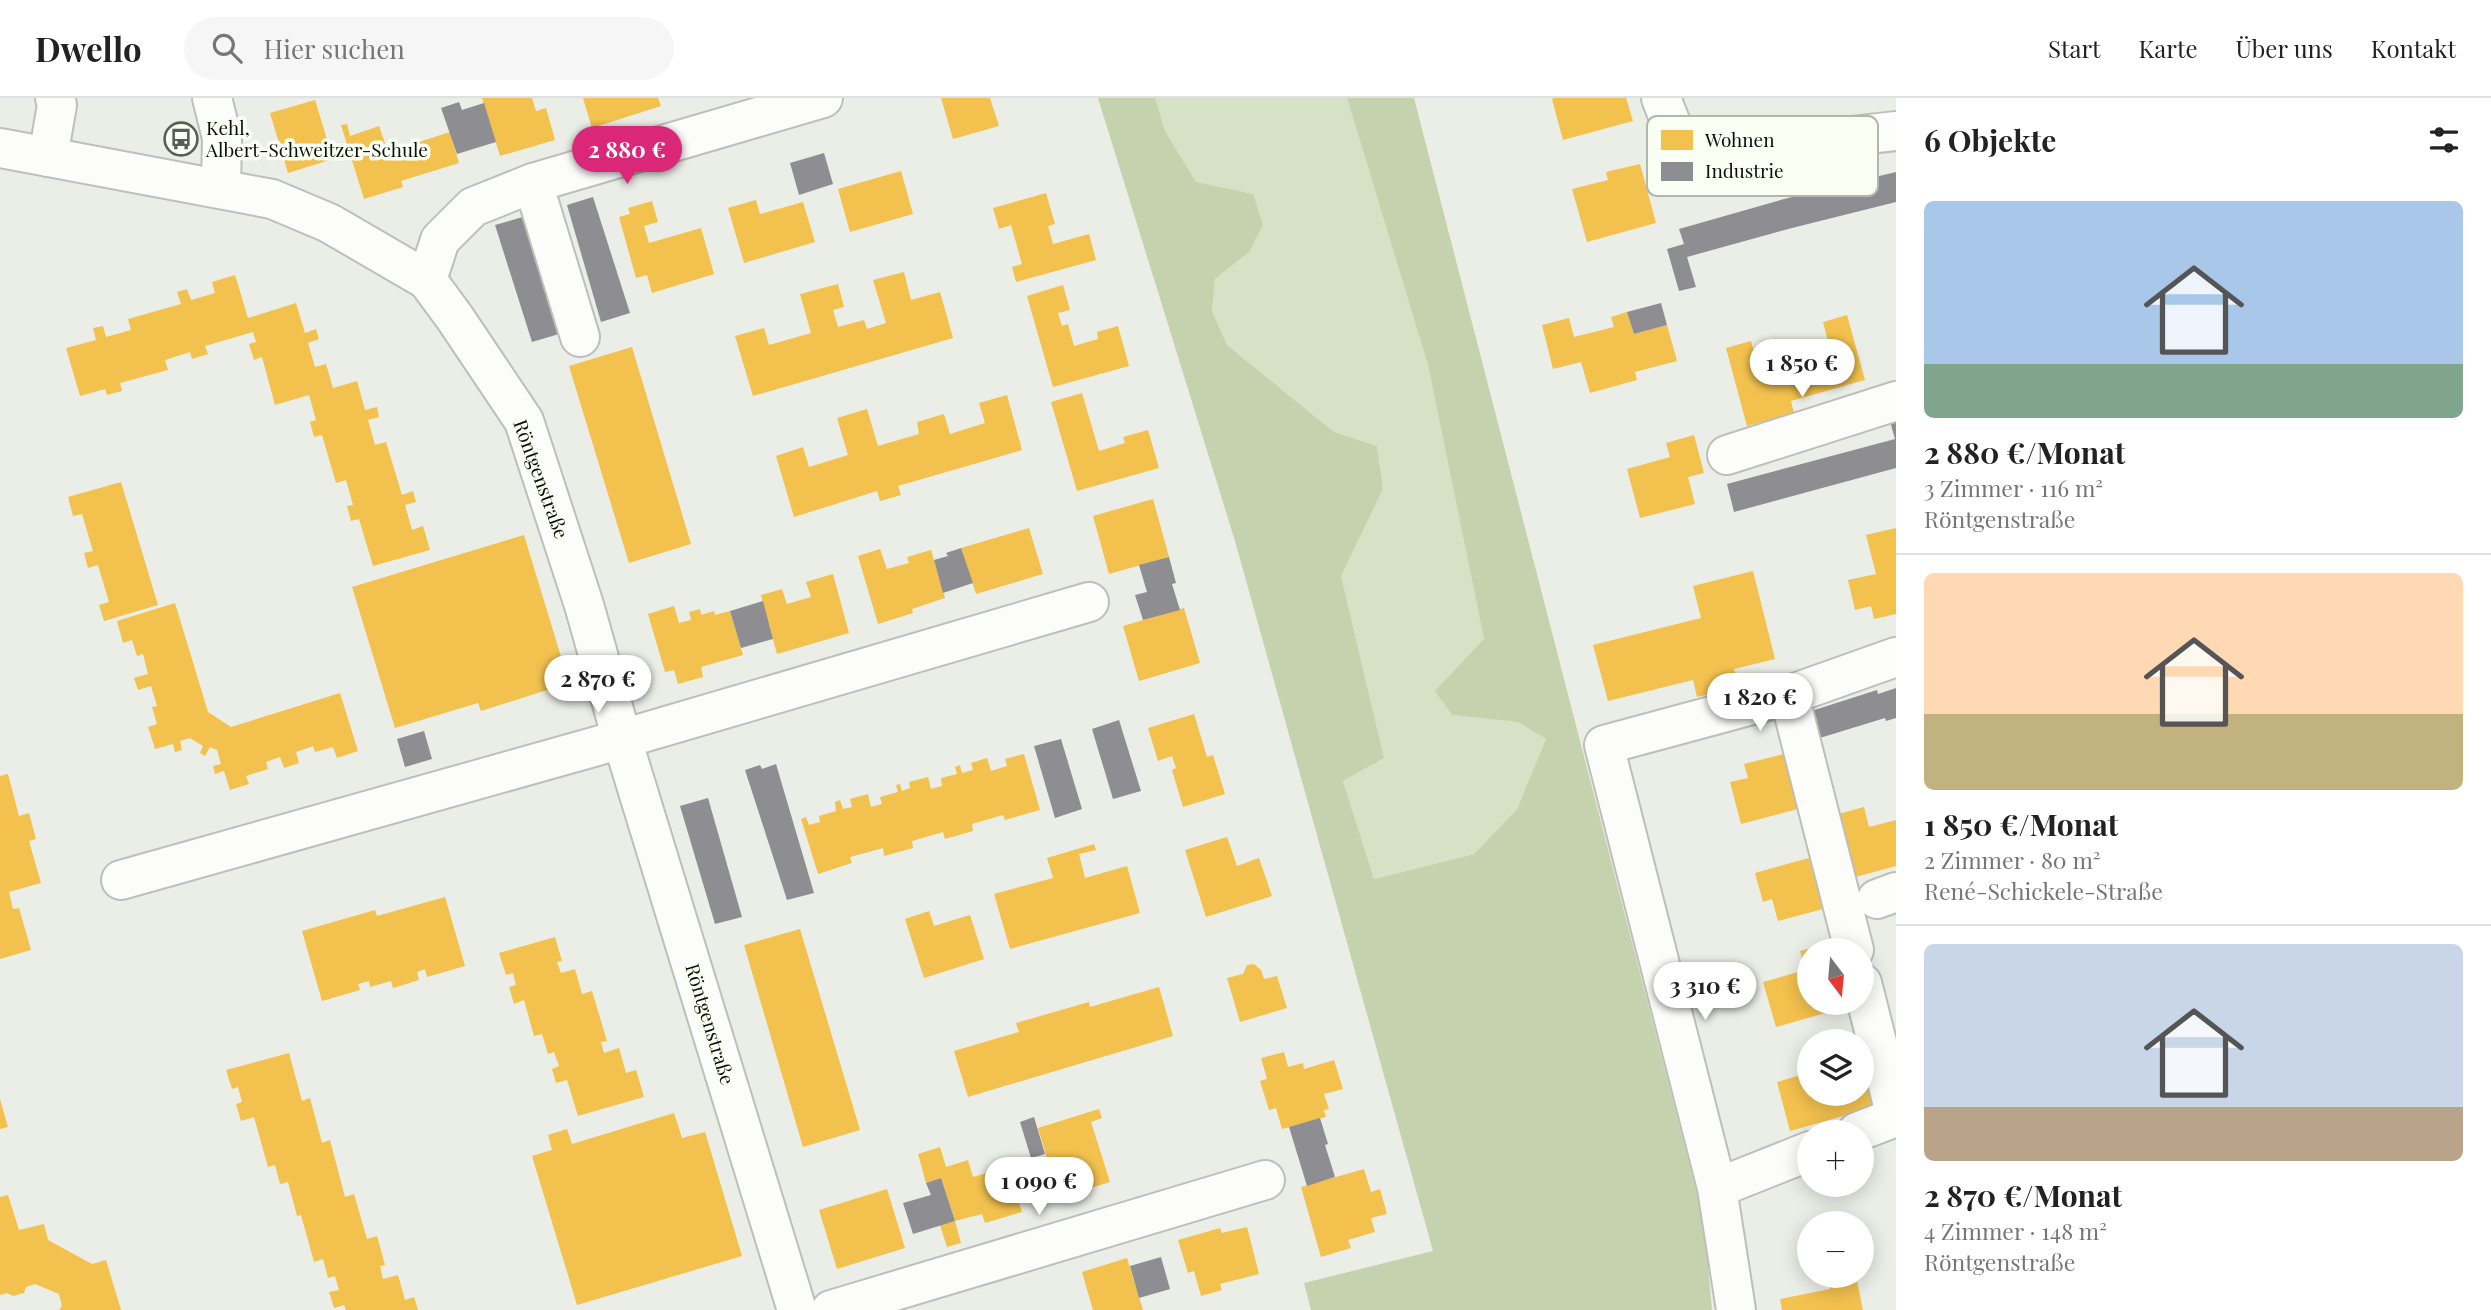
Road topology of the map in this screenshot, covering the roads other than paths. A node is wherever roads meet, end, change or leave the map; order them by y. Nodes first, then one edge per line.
1 (55, 98) edge
2 (212, 98) edge
3 (823, 98) edge
4 (1661, 98) edge
5 (1668, 116) edge
6 (1896, 131) edge
7 (1878, 133) edge
8 (0, 148) edge
9 (48, 157) junction
10 (533, 183) junction
11 (221, 188) junction
12 (427, 280) junction
13 (580, 337) dead end
14 (1896, 401) edge
15 (1727, 455) dead end
16 (1089, 602) dead end
17 (1896, 657) edge
18 (1789, 695) junction
19 (622, 739) junction
20 (121, 880) dead end
21 (1851, 938) edge
22 (1870, 1015) edge
23 (1896, 1117) edge
24 (1874, 1125) edge
25 (1797, 1156) edge
26 (1265, 1180) dead end
27 (1717, 1188) junction
28 (797, 1310) edge
29 (831, 1310) edge
30 (1736, 1310) edge

1 - 9 street
2 - 11 street
3 - 10 street
4 - 5 street
6 - 7 street
8 - 9 street, Röntgenstraße
9 - 11 street, Röntgenstraße
10 - 12 street
10 - 13 street
11 - 12 street, Röntgenstraße
12 - 19 street, Röntgenstraße
14 - 15 street
16 - 19 street
17 - 18 street
18 - 21 street
18 - 27 street
19 - 20 street
19 - 28 street, Röntgenstraße
22 - 23 street
23 - 24 street
25 - 27 street
26 - 29 street
27 - 30 street

